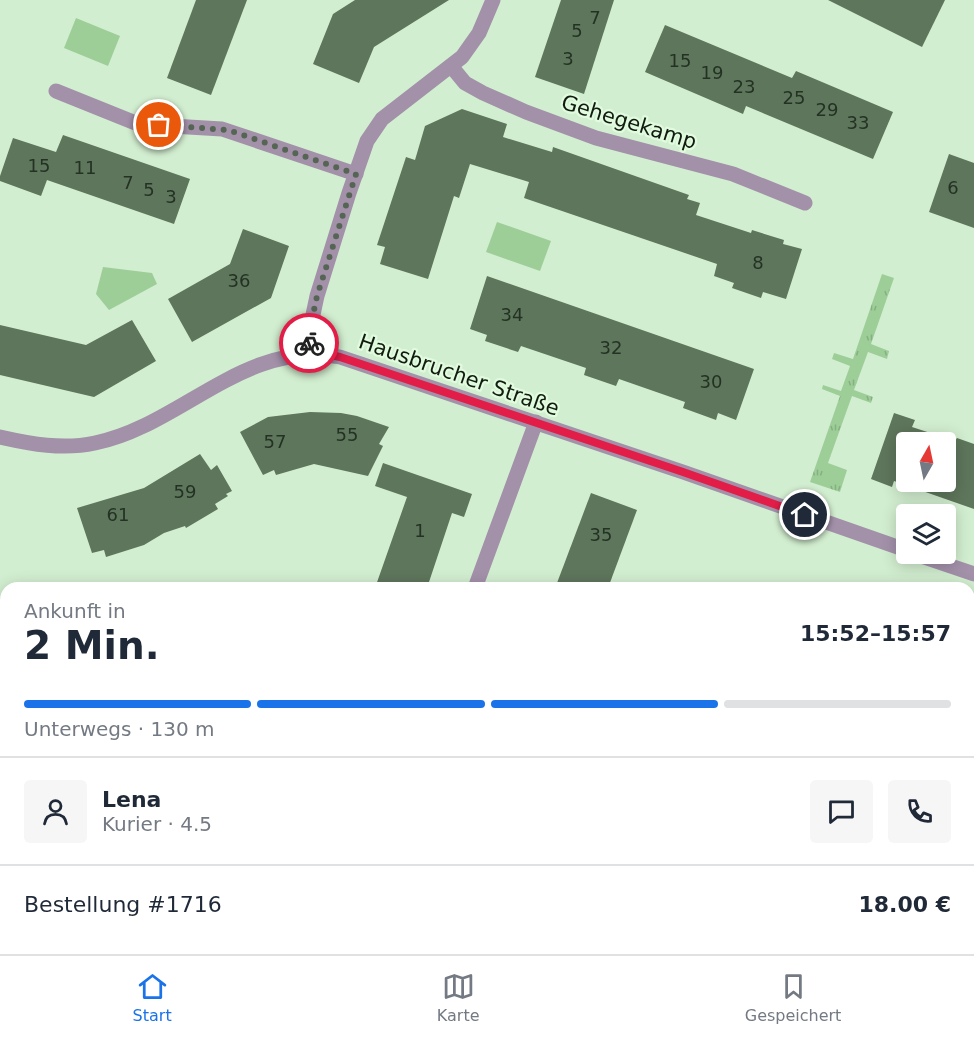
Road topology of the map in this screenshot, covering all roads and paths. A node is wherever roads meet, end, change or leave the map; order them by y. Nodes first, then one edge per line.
1 (493, 0) edge
2 (451, 66) junction
3 (56, 91) dead end
4 (356, 174) junction
5 (805, 203) dead end
6 (309, 354) junction
7 (536, 422) junction
8 (0, 437) edge
9 (896, 547) edge
10 (944, 564) edge
11 (974, 574) edge
12 (477, 582) edge

1 - 2 street
2 - 4 street
2 - 5 street, Gehegekamp
3 - 4 street
4 - 6 street
6 - 7 street, Hausbrucher Straße
6 - 8 street, Hausbrucher Straße
7 - 9 street, Hausbrucher Straße
7 - 12 street
10 - 11 street

